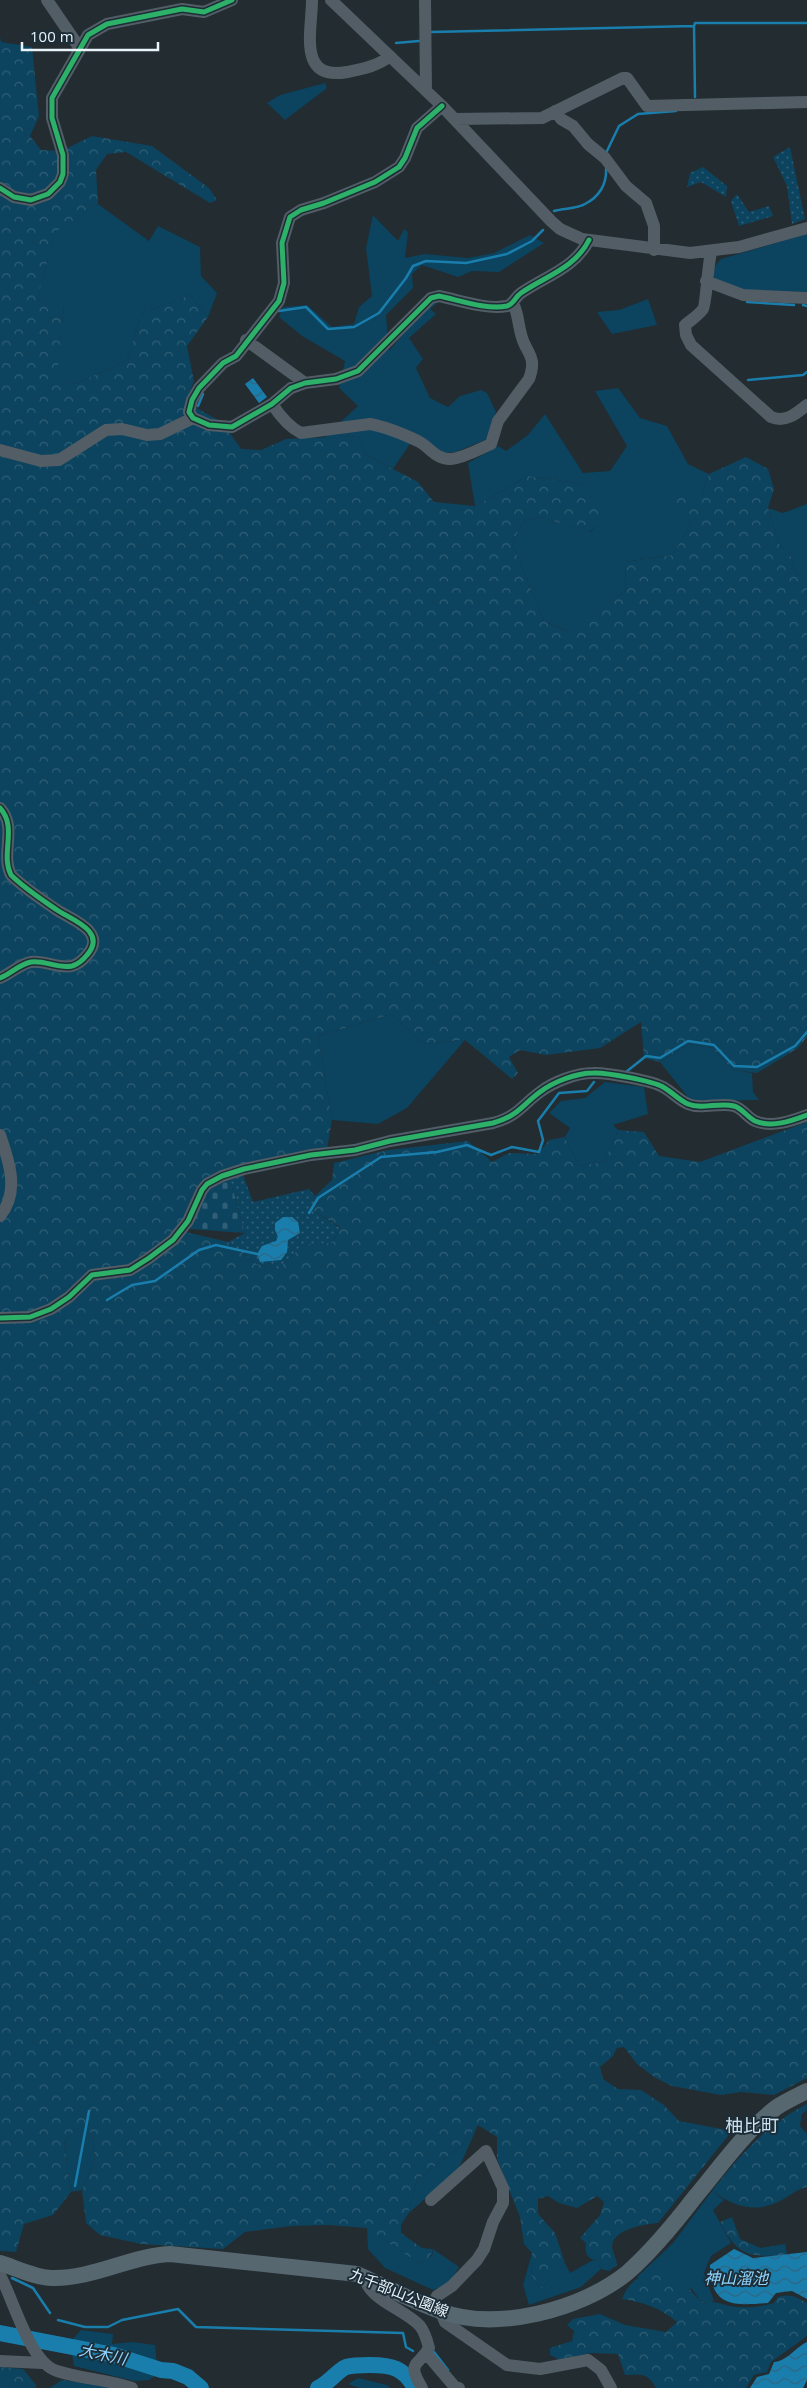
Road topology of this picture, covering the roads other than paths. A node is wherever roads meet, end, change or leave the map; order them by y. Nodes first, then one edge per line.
1 (47, 0) edge
2 (232, 0) edge
3 (312, 0) edge
4 (331, 0) edge
5 (425, 0) edge
6 (182, 5) edge
7 (79, 47) junction
8 (390, 56) junction
9 (426, 90) junction
10 (807, 102) edge
11 (442, 106) junction
12 (555, 111) junction
13 (455, 120) junction
14 (0, 188) edge
15 (807, 228) edge
16 (589, 240) junction
17 (654, 250) junction
18 (711, 252) junction
19 (706, 281) junction
20 (807, 298) edge
21 (513, 303) junction
22 (246, 340) junction
23 (305, 383) junction
24 (272, 404) junction
25 (807, 405) edge
26 (193, 418) junction
27 (0, 450) edge
28 (0, 808) edge
29 (0, 978) edge
30 (807, 1115) edge
31 (0, 1135) edge
32 (0, 1216) edge
33 (0, 1318) edge
34 (807, 2091) edge
35 (431, 2200) dead end
36 (0, 2263) edge
37 (0, 2275) edge
38 (365, 2278) junction
39 (436, 2310) junction
40 (426, 2354) junction
41 (0, 2361) edge
42 (42, 2363) junction
43 (132, 2388) edge
44 (422, 2388) edge
45 (459, 2388) edge
46 (611, 2388) edge

1 - 7 street
2 - 6 street
3 - 8 street
4 - 8 street
5 - 9 street
6 - 7 street
7 - 14 street
8 - 9 street
9 - 11 street
10 - 12 street
11 - 13 street
11 - 22 street
12 - 13 street
12 - 17 street
13 - 16 street
15 - 18 street
16 - 17 street
16 - 21 street
17 - 18 street
18 - 19 street
19 - 20 street
19 - 25 street
21 - 23 street
21 - 24 street
22 - 23 street
22 - 26 street
23 - 24 street
24 - 26 street
26 - 27 street
28 - 29 street
30 - 33 street
31 - 32 street
34 - 39 main road, 九千部山公園線
35 - 39 street
36 - 38 main road, 九千部山公園線
37 - 42 street
38 - 39 main road, 九千部山公園線
38 - 40 street
39 - 46 street
40 - 44 street
40 - 45 street
41 - 42 street
42 - 43 street

